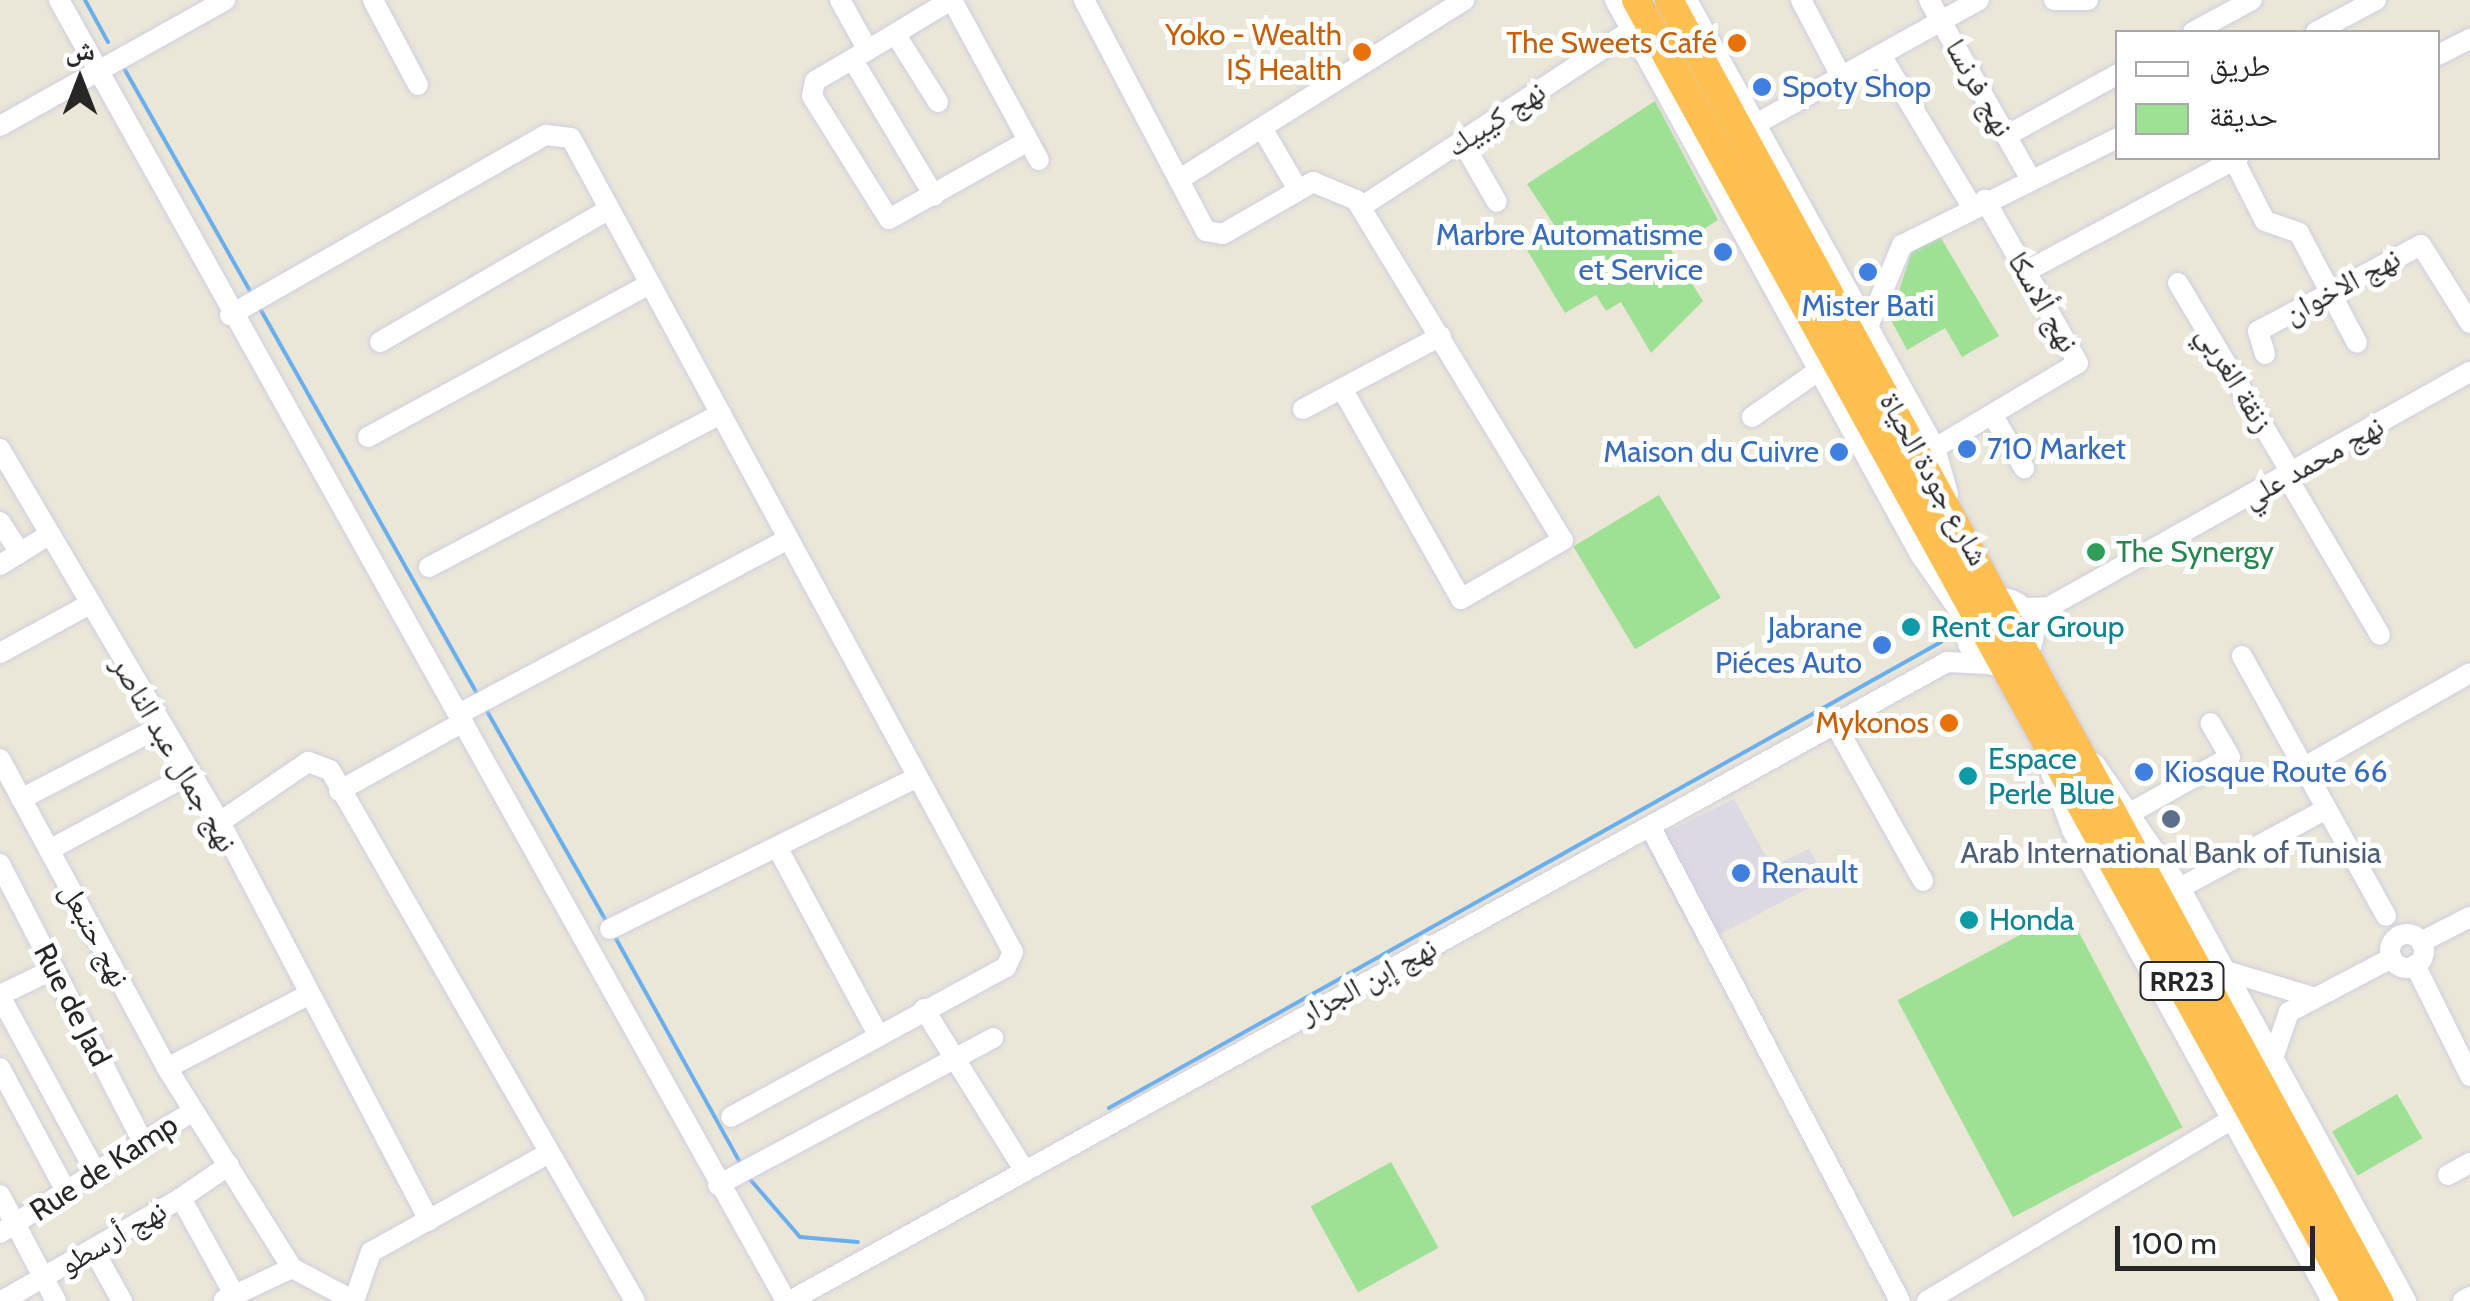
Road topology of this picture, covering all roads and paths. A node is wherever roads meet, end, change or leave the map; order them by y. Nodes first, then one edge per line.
1 (58, 0) edge
2 (224, 0) edge
3 (374, 0) edge
4 (840, 0) edge
5 (951, 0) edge
6 (1464, 0) edge
7 (1615, 0) edge
8 (1636, 0) edge
9 (1669, 0) edge
10 (1686, 0) edge
11 (1801, 0) edge
12 (1929, 0) edge
13 (1980, 0) edge
14 (2054, 0) edge
15 (2088, 0) edge
16 (2252, 0) edge
17 (2376, 0) edge
18 (1089, 2) edge
19 (1942, 23) junction
20 (1632, 30) junction
21 (2197, 30) edge
22 (2320, 30) edge
23 (896, 35) junction
24 (2470, 39) edge
25 (860, 55) junction
26 (2440, 55) edge
27 (1882, 56) junction
28 (97, 69) junction
29 (2115, 76) edge
30 (1842, 78) junction
31 (418, 85) dead end
32 (938, 102) dead end
33 (1756, 124) junction
34 (0, 126) edge
35 (1262, 128) junction
36 (2006, 136) junction
37 (2115, 139) edge
38 (1028, 140) junction
39 (1462, 141) junction
40 (1039, 160) dead end
41 (2222, 160) edge
42 (2237, 160) edge
43 (2195, 164) edge
44 (2029, 176) junction
45 (1180, 179) junction
46 (1297, 188) junction
47 (934, 196) junction
48 (1497, 202) dead end
49 (1979, 204) junction
50 (1361, 207) junction
51 (610, 209) junction
52 (2025, 272) junction
53 (2178, 283) dead end
54 (650, 284) junction
55 (2330, 292) junction
56 (230, 315) junction
57 (2470, 322) edge
58 (1868, 327) junction
59 (1441, 336) junction
60 (380, 342) dead end
61 (2357, 343) dead end
62 (2265, 354) dead end
63 (1822, 370) junction
64 (2470, 372) edge
65 (1342, 389) junction
66 (1304, 410) dead end
67 (720, 414) junction
68 (1993, 416) junction
69 (1752, 417) dead end
70 (368, 437) dead end
71 (1935, 448) junction
72 (0, 449) edge
73 (2024, 468) dead end
74 (2289, 476) junction
75 (0, 522) edge
76 (50, 534) junction
77 (1959, 535) junction
78 (788, 538) junction
79 (20, 552) junction
80 (0, 565) edge
81 (429, 568) dead end
82 (90, 604) junction
83 (2049, 607) junction
84 (2026, 608) junction
85 (1975, 618) junction
86 (2380, 636) dead end
87 (0, 653) edge
88 (2013, 653) junction
89 (2242, 656) dead end
90 (1946, 662) junction
91 (2470, 673) edge
92 (471, 710) junction
93 (2210, 723) dead end
94 (1835, 724) junction
95 (158, 728) junction
96 (2044, 737) junction
97 (2076, 744) junction
98 (0, 758) edge
99 (2303, 768) junction
100 (187, 776) junction
101 (918, 777) junction
102 (339, 790) junction
103 (21, 800) junction
104 (2326, 809) junction
105 (2132, 812) junction
106 (220, 822) junction
107 (1651, 828) junction
108 (777, 847) junction
109 (49, 850) junction
110 (0, 864) edge
111 (1922, 881) dead end
112 (2180, 888) junction
113 (2386, 916) dead end
114 (2470, 916) edge
115 (610, 929) dead end
116 (2422, 942) junction
117 (2392, 958) junction
118 (2415, 965) junction
119 (54, 969) junction
120 (2226, 971) junction
121 (0, 995) edge
122 (306, 996) junction
123 (2312, 996) junction
124 (924, 1009) junction
125 (876, 1034) junction
126 (992, 1038) dead end
127 (2273, 1058) junction
128 (956, 1060) junction
129 (0, 1068) edge
130 (167, 1068) junction
131 (2470, 1076) edge
132 (193, 1110) junction
133 (732, 1118) dead end
134 (2231, 1120) junction
135 (2280, 1134) junction
136 (145, 1146) junction
137 (547, 1154) junction
138 (2470, 1163) edge
139 (229, 1165) junction
140 (1025, 1171) junction
141 (97, 1175) junction
142 (2448, 1175) dead end
143 (718, 1185) junction
144 (67, 1193) junction
145 (0, 1194) edge
146 (181, 1198) junction
147 (430, 1220) junction
148 (8, 1229) edge
149 (94, 1249) junction
150 (292, 1268) junction
151 (44, 1278) junction
152 (2470, 1297) edge
153 (228, 1298) edge
154 (2, 1301) edge
155 (56, 1301) edge
156 (122, 1301) edge
157 (354, 1301) edge
158 (635, 1301) edge
159 (788, 1301) edge
160 (1900, 1301) edge
161 (1928, 1301) edge
162 (2332, 1301) edge
163 (2355, 1301) edge
164 (2380, 1301) edge
165 (2397, 1301) edge
166 (2406, 1301) edge
167 (2463, 1301) edge

1 - 28 street
2 - 28 street
3 - 31 street
4 - 25 street
5 - 23 street
5 - 38 street
6 - 35 street
7 - 20 street
8 - 85 highway, شارع جودة الحياة / RR23
9 - 77 highway, شارع جودة الحياة / RR23
10 - 33 street
11 - 30 street
12 - 19 street, نهج فرنسا
13 - 19 street
14 - 15 street
16 - 21 street
17 - 22 street
18 - 45 street
19 - 27 street
19 - 36 street, نهج فرنسا
20 - 39 street, نهج كيبيك
20 - 63 street
23 - 25 street
23 - 32 street
24 - 26 street
25 - 47 street
25 - 47 street
27 - 30 street
27 - 49 street, نهج ألاسكا
28 - 34 street
28 - 56 street
29 - 36 street
30 - 33 street
33 - 58 street
35 - 45 street
35 - 46 street
36 - 44 street, نهج فرنسا
37 - 44 street
38 - 40 street
38 - 47 street
39 - 48 street
39 - 50 street, نهج كيبيك
41 - 43 street
42 - 55 street
43 - 52 street
44 - 49 street
45 - 46 street
46 - 50 street
49 - 52 street, نهج ألاسكا
49 - 58 street
50 - 59 street
51 - 54 street
51 - 56 street
51 - 60 street
52 - 68 street, نهج ألاسكا
53 - 74 street, زنقة الغربي
54 - 67 street
54 - 70 street
55 - 57 street, نهج الاخوان
55 - 61 street
55 - 62 street, نهج الاخوان
56 - 92 street
58 - 71 street
59 - 65 street
59 - 65 street
63 - 69 street
63 - 85 street
64 - 74 street, نهج محمد علي
65 - 66 street
67 - 78 street
67 - 81 street
68 - 71 street, نهج ألاسكا
68 - 73 street
71 - 77 street
72 - 76 street, نهج جمال عبد الناصر
74 - 83 street, نهج محمد علي
74 - 86 street, زنقة الغربي
75 - 79 street
76 - 79 street
76 - 82 street, نهج جمال عبد الناصر
77 - 85 highway, شارع جودة الحياة / RR23
78 - 92 street
78 - 101 street
79 - 80 street
82 - 87 street
82 - 95 street, نهج جمال عبد الناصر
83 - 84 street
83 - 88 street
84 - 85 street
84 - 88 street
85 - 88 highway, شارع جودة الحياة / RR23
85 - 88 street
85 - 90 street
88 - 90 street
88 - 96 highway, شارع جودة الحياة / RR23
88 - 97 highway, شارع جودة الحياة / RR23
89 - 99 street
90 - 94 street, نهج إبن الجزار
91 - 99 street
92 - 102 street
92 - 143 street
93 - 105 street
94 - 107 street, نهج إبن الجزار
94 - 111 street
95 - 100 street, نهج جمال عبد الناصر
95 - 103 street
96 - 134 street
96 - 135 highway, شارع جودة الحياة / RR23
97 - 105 street
97 - 135 highway, شارع جودة الحياة / RR23
98 - 103 street, نهج حنبعل
99 - 104 street
100 - 106 street, نهج جمال عبد الناصر
100 - 109 street
101 - 108 street
101 - 124 street
102 - 106 street
102 - 137 street
103 - 109 street, نهج حنبعل
104 - 112 street
104 - 113 street
105 - 112 street
106 - 122 street, نهج جمال عبد الناصر
107 - 140 street, نهج إبن الجزار
107 - 160 street
108 - 115 street
108 - 125 street
109 - 130 street, نهج حنبعل
110 - 119 street, Rue de Jad
112 - 120 street
114 - 116 street
116 - 117 street
116 - 118 street
117 - 118 street
117 - 123 street
118 - 131 street
119 - 121 street
119 - 136 street, Rue de Jad
120 - 123 street
120 - 127 street
121 - 141 street
122 - 130 street
122 - 147 street, نهج جمال عبد الناصر
123 - 127 street
124 - 125 street
124 - 128 street
125 - 133 street
126 - 128 street
127 - 166 street
128 - 140 street
128 - 143 street
129 - 144 street
130 - 132 street, نهج حنبعل
132 - 136 street, Rue de Kamp
132 - 139 street, نهج حنبعل
134 - 135 street
134 - 161 street
134 - 162 street
135 - 163 highway, شارع جودة الحياة / RR23
135 - 164 highway, شارع جودة الحياة / RR23
135 - 165 highway
136 - 141 street, Rue de Kamp
137 - 147 street
137 - 158 street
138 - 142 street
139 - 146 street
139 - 150 street, نهج حنبعل
140 - 159 street, نهج إبن الجزار
141 - 144 street, Rue de Kamp
143 - 159 street
144 - 148 street, Rue de Kamp
145 - 148 street
146 - 149 street, نهج أرسطو
146 - 153 street, نهج أرسطو
147 - 157 street
148 - 151 street
149 - 151 street, نهج أرسطو
149 - 156 street
150 - 153 street
150 - 157 street
151 - 154 street, نهج أرسطو
151 - 155 street
152 - 167 street

